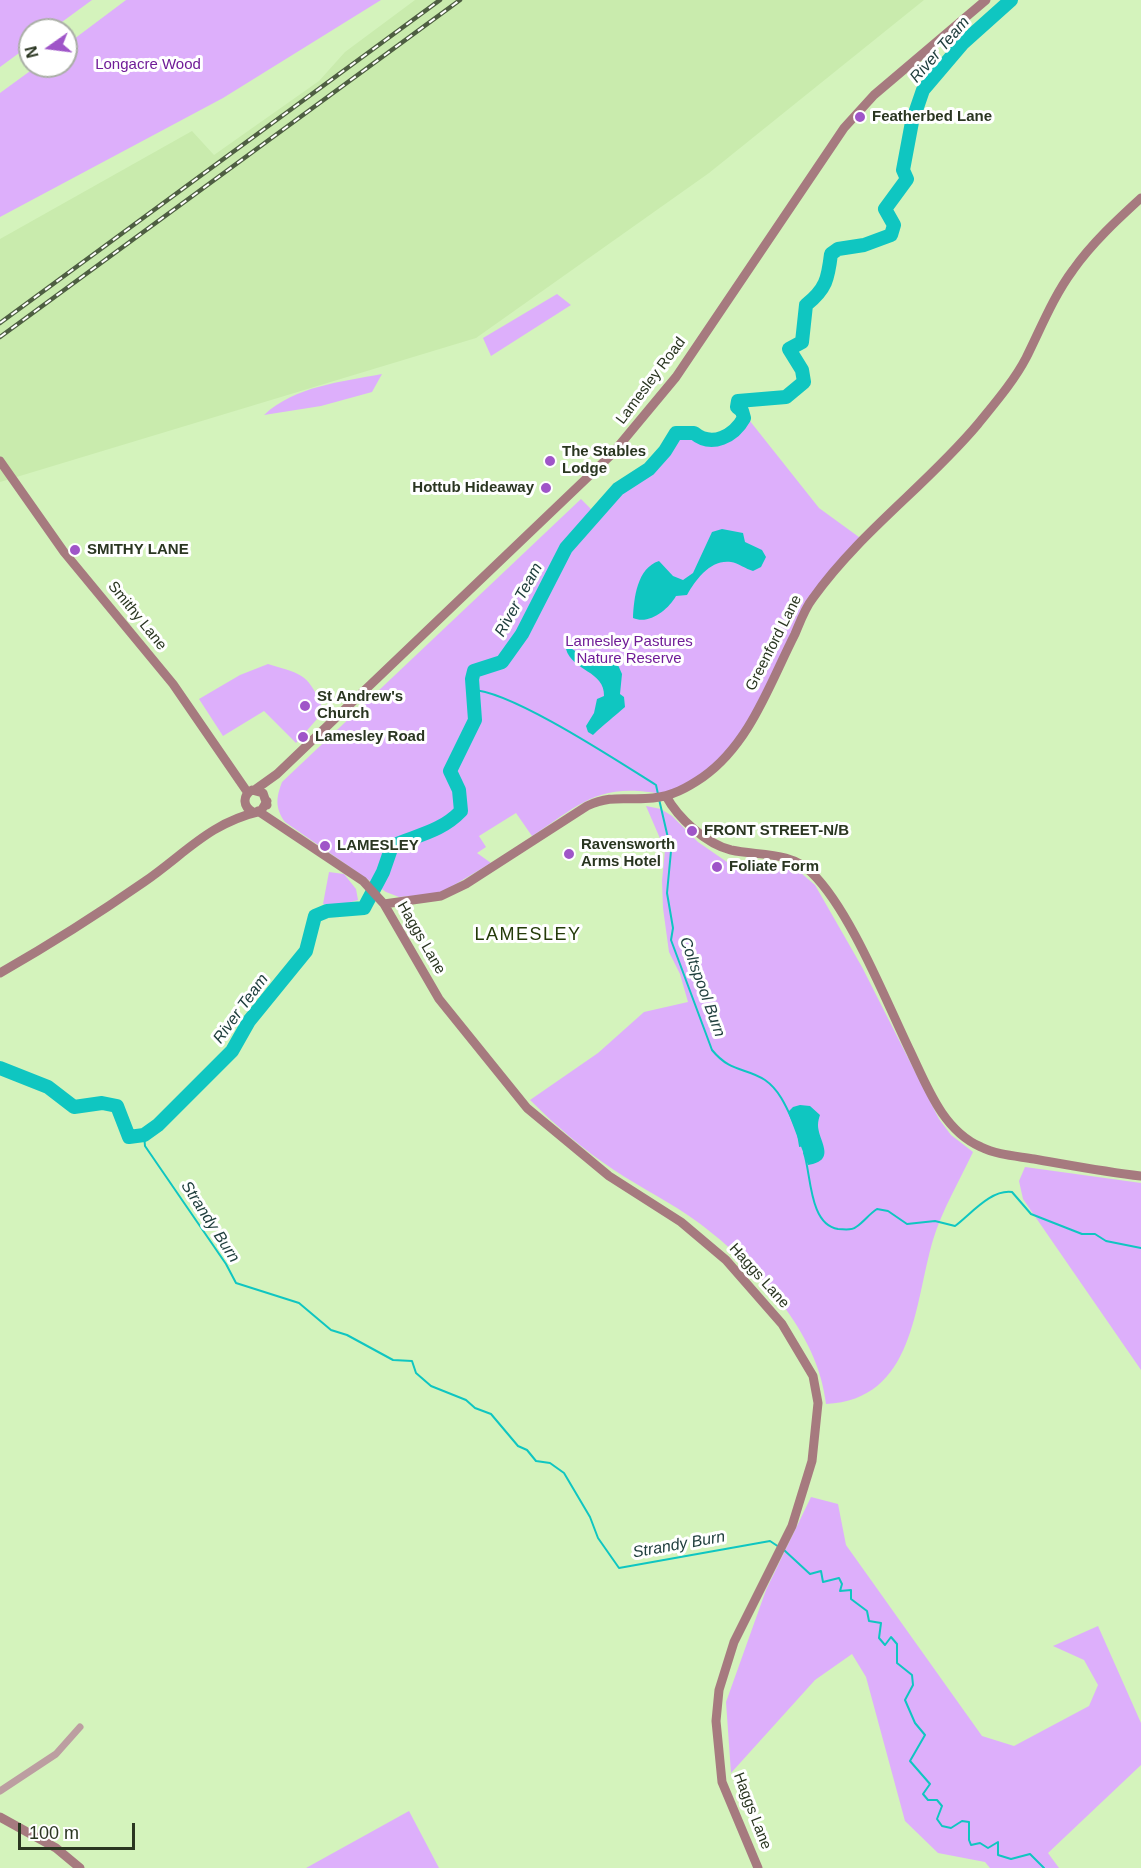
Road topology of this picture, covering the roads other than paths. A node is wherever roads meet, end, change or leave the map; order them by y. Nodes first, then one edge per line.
1 (986, 0) edge
2 (1141, 198) edge
3 (0, 461) edge
4 (276, 774) junction
5 (252, 791) junction
6 (666, 796) junction
7 (267, 799) junction
8 (245, 804) junction
9 (256, 812) junction
10 (229, 820) junction
11 (279, 824) junction
12 (383, 902) junction
13 (0, 973) edge
14 (1141, 1176) edge
15 (80, 1727) dead end
16 (0, 1791) edge
17 (0, 1817) edge
18 (80, 1868) edge
19 (758, 1868) edge

1 - 4 street, Lamesley Road
2 - 6 street, Greenford Lane
3 - 5 street, Smithy Lane
4 - 5 street, Lamesley Road
4 - 7 street, Lamesley Road
5 - 7 street, Smithy Lane
5 - 8 street
6 - 12 street, Greenford Lane
6 - 14 street
7 - 9 street, Lamesley Road
7 - 11 street, Haggs Lane
8 - 9 street, Haggs Lane
8 - 10 street
9 - 10 street
9 - 11 street, Haggs Lane
10 - 13 street
11 - 12 street, Haggs Lane
12 - 19 street, Haggs Lane
15 - 16 street
17 - 18 street

